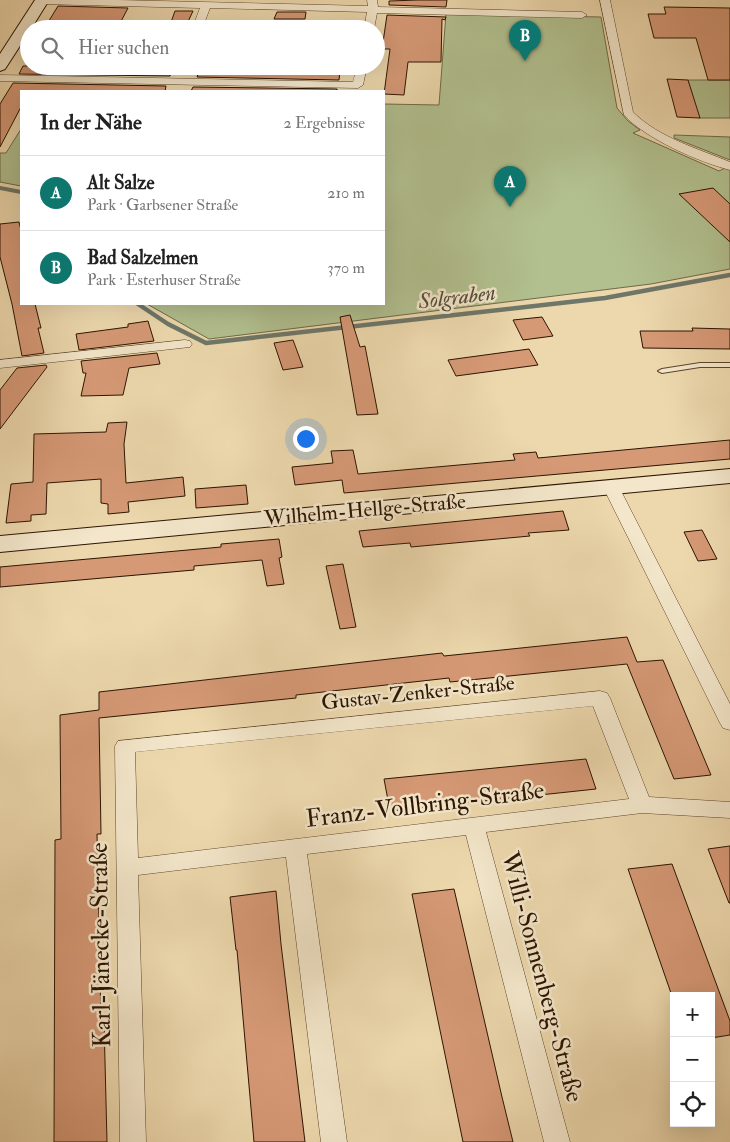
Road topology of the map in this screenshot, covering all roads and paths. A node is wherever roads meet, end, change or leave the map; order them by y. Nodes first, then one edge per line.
1 (605, 0) edge
2 (42, 1) edge
3 (206, 5) junction
4 (373, 5) edge
5 (582, 15) dead end
6 (28, 20) edge
7 (200, 20) edge
8 (370, 20) edge
9 (20, 31) edge
10 (5, 52) edge
11 (0, 66) edge
12 (179, 75) edge
13 (360, 75) edge
14 (0, 78) edge
15 (176, 82) junction
16 (730, 166) edge
17 (185, 344) dead end
18 (0, 364) edge
19 (730, 365) edge
20 (662, 371) dead end
21 (730, 476) edge
22 (611, 487) junction
23 (0, 544) edge
24 (730, 723) edge
25 (125, 746) joint
26 (642, 805) junction
27 (730, 810) edge
28 (474, 826) junction
29 (296, 848) junction
30 (127, 868) junction
31 (133, 1142) edge
32 (334, 1142) edge
33 (557, 1142) edge

1 - 16 street
2 - 3 street
2 - 6 main road
3 - 4 street
3 - 7 street
4 - 5 street
4 - 8 street
9 - 10 main road
10 - 11 main road
12 - 15 street
13 - 15 street
14 - 15 street
17 - 18 street
19 - 20 lane
21 - 22 main road, Wilhelm-Hellge-Straße
22 - 23 main road, Wilhelm-Hellge-Straße
22 - 24 street
25 - 26 street, Gustav-Zenker-Straße
25 - 30 street, Karl-Jänecke-Straße
26 - 27 street, Franz-Vollbring-Straße
26 - 28 street, Franz-Vollbring-Straße
28 - 29 street, Franz-Vollbring-Straße
28 - 33 street, Willi-Sonnenberg-Straße
29 - 30 street, Franz-Vollbring-Straße
29 - 32 street
30 - 31 street, Karl-Jänecke-Straße

